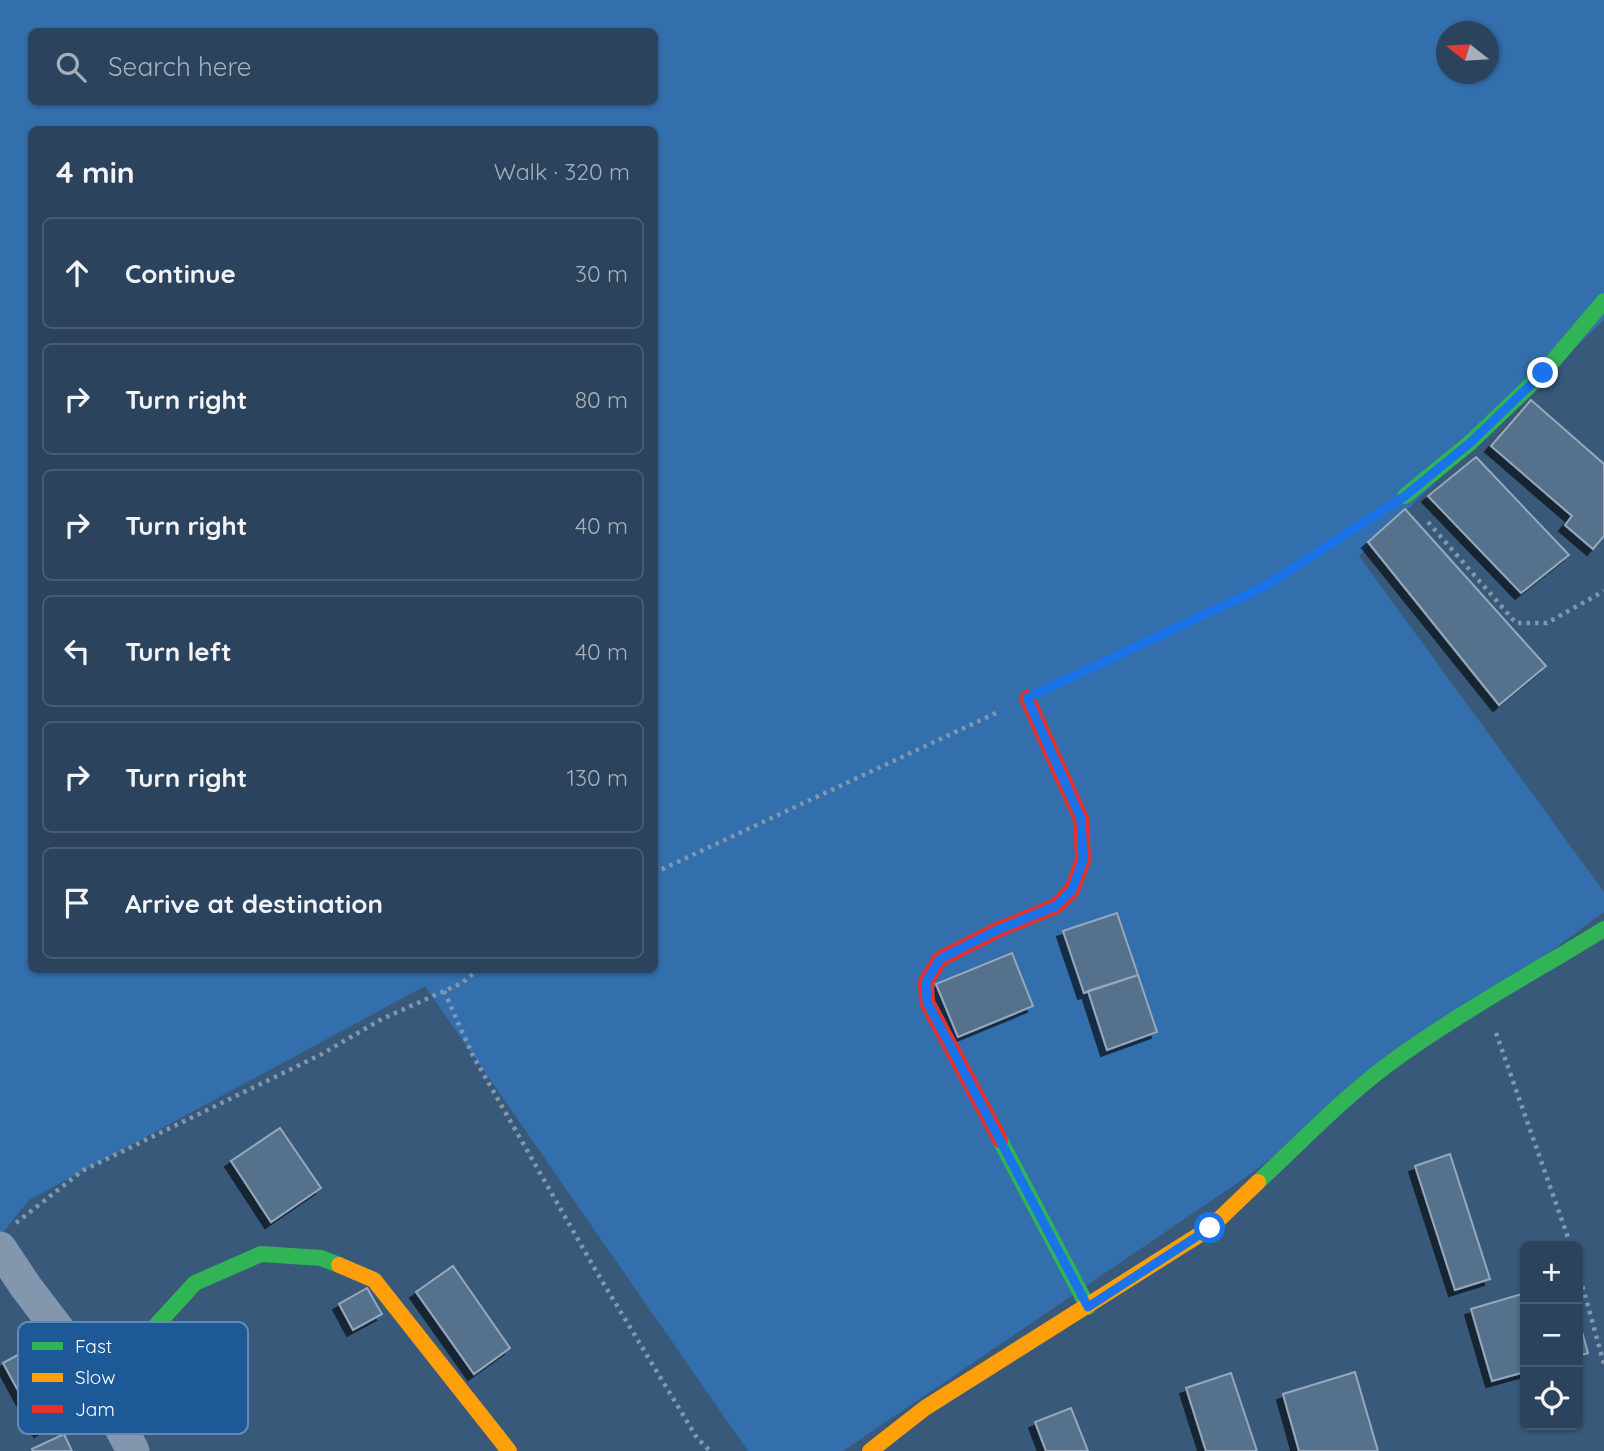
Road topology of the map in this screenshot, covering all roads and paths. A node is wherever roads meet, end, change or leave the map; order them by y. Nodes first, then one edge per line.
1 (1604, 301) edge
2 (1405, 496) junction
3 (1604, 591) edge
4 (1027, 698) junction
5 (658, 871) edge
6 (1604, 929) edge
7 (474, 973) edge
8 (444, 991) junction
9 (1484, 1000) junction
10 (4, 1239) edge
11 (1569, 1241) edge
12 (1583, 1288) edge
13 (1088, 1307) junction
14 (53, 1322) edge
15 (159, 1322) edge
16 (1604, 1364) edge
17 (124, 1434) edge
18 (133, 1451) edge
19 (509, 1451) edge
20 (709, 1451) edge
21 (870, 1451) edge

1 - 2 street
2 - 3 path
2 - 4 path
4 - 5 path
4 - 13 street
6 - 9 street
7 - 8 path
8 - 10 path
8 - 20 path
9 - 11 path
9 - 13 street
10 - 14 street
12 - 16 path
13 - 21 street
15 - 19 street
17 - 18 street

